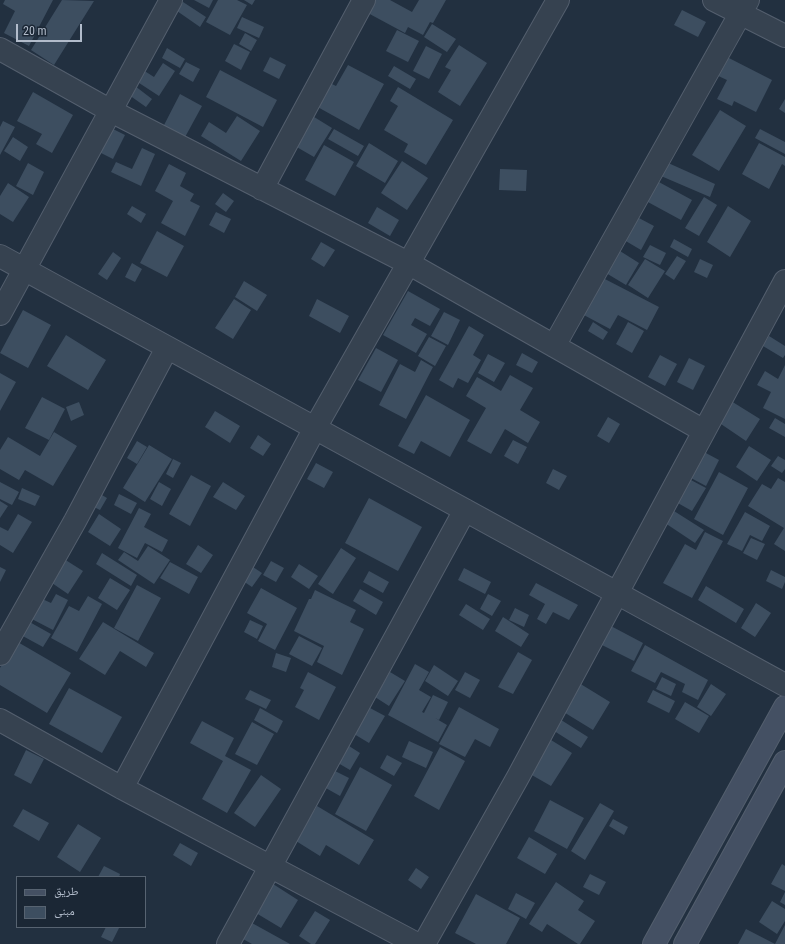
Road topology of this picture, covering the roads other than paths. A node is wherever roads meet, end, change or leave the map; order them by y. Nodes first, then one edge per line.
1 (171, 0) edge
2 (364, 0) edge
3 (558, 0) edge
4 (714, 0) edge
5 (745, 7) edge
6 (785, 36) edge
7 (0, 49) edge
8 (111, 111) junction
9 (262, 189) junction
10 (0, 256) edge
11 (408, 263) junction
12 (25, 269) junction
13 (785, 281) edge
14 (0, 314) edge
15 (554, 346) junction
16 (167, 348) junction
17 (315, 428) junction
18 (704, 431) junction
19 (465, 510) junction
20 (617, 593) junction
21 (0, 654) edge
22 (785, 685) edge
23 (785, 707) edge
24 (0, 720) edge
25 (785, 763) edge
26 (122, 788) junction
27 (271, 867) junction
28 (228, 944) edge
29 (417, 944) edge
30 (424, 944) edge
31 (654, 944) edge
32 (685, 944) edge

1 - 8 street
2 - 9 street
3 - 11 street
4 - 5 street
5 - 6 street
5 - 15 street
7 - 8 street
8 - 9 street
8 - 12 street
9 - 11 street
10 - 12 street
11 - 15 street
11 - 17 street
12 - 14 street
12 - 16 street
13 - 18 street
15 - 18 street
16 - 17 street
16 - 21 street
17 - 19 street
17 - 26 street
18 - 20 street
19 - 20 street
19 - 27 street
20 - 22 street
20 - 30 street
23 - 31 street
24 - 26 street
25 - 32 street
26 - 27 street
27 - 28 street
27 - 29 street

